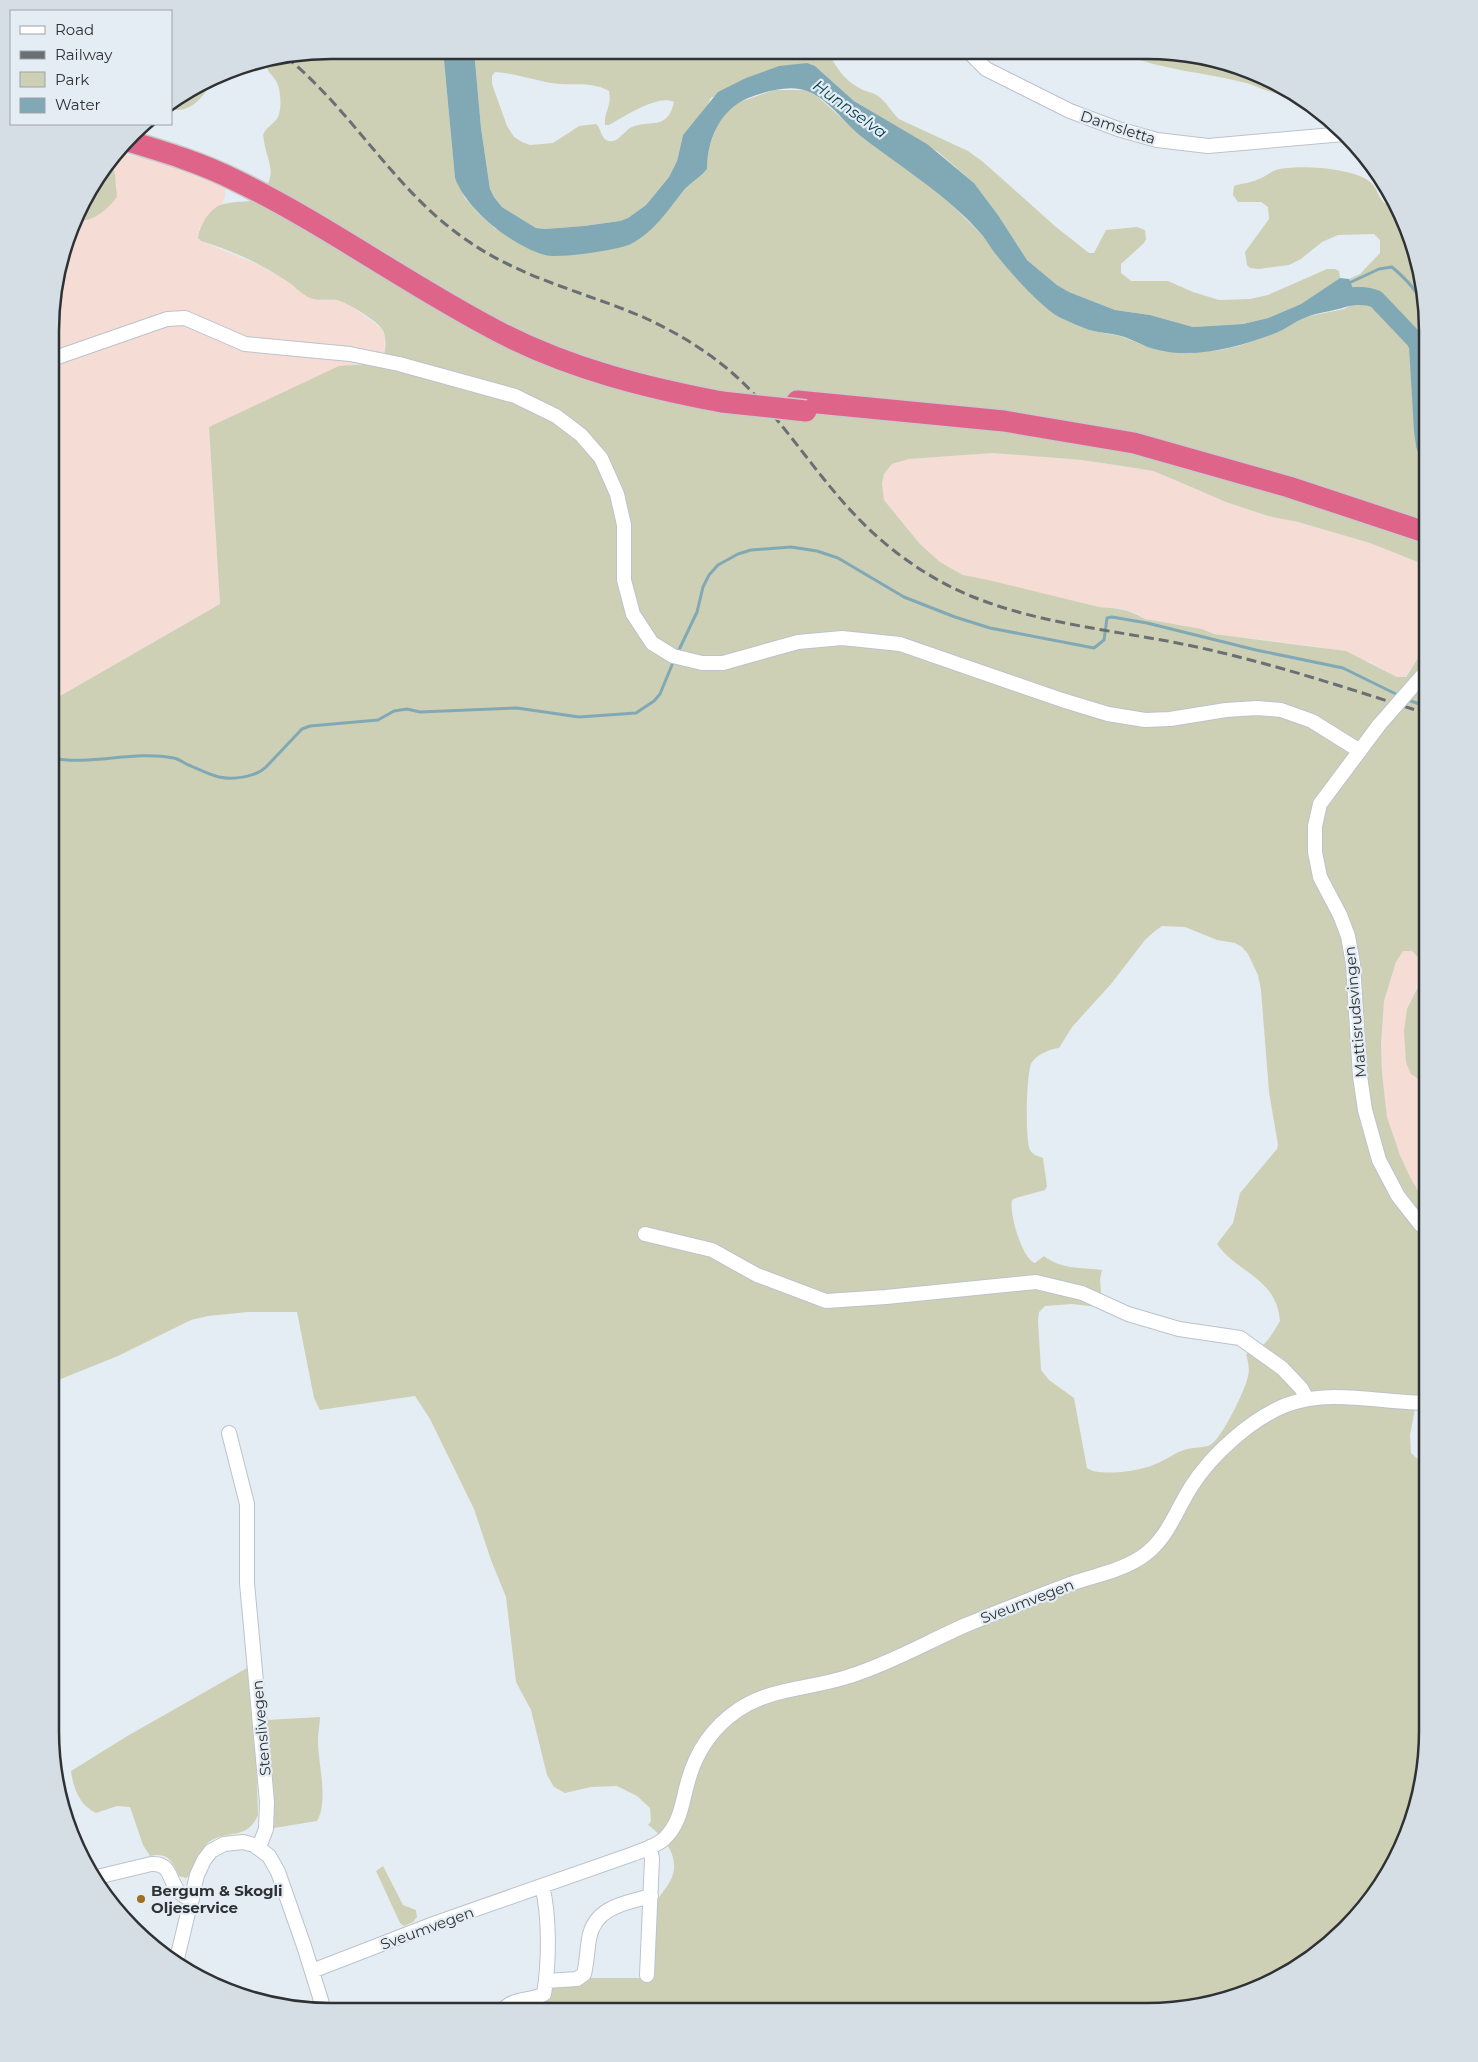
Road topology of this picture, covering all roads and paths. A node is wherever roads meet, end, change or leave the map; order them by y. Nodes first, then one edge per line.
1 (976, 59) edge
2 (142, 134) edge
3 (1336, 135) edge
4 (134, 143) edge
5 (59, 357) edge
6 (719, 396) junction
7 (801, 406) junction
8 (1419, 530) edge
9 (1419, 538) edge
10 (1419, 682) edge
11 (1360, 751) junction
12 (1419, 1223) edge
13 (645, 1234) dead end
14 (1307, 1399) junction
15 (1419, 1402) edge
16 (229, 1433) dead end
17 (259, 1847) junction
18 (650, 1847) junction
19 (101, 1876) edge
20 (542, 1886) junction
21 (651, 1896) junction
22 (192, 1899) junction
23 (178, 1956) edge
24 (312, 1971) junction
25 (647, 1975) dead end
26 (545, 1988) junction
27 (322, 2003) edge
28 (511, 2003) edge

1 - 3 street, Damsletta
2 - 6 highway
4 - 6 highway
5 - 11 street
6 - 7 highway
7 - 8 highway
7 - 9 highway
10 - 11 street, Mattisrudsvingen, bridge
11 - 12 street, Mattisrudsvingen
13 - 14 street
14 - 15 street, Sveumvegen
14 - 18 street, Sveumvegen
16 - 17 street, Stenslivegen
17 - 22 street
17 - 24 street
18 - 20 street, Sveumvegen
18 - 21 street
19 - 22 street
20 - 24 street, Sveumvegen
20 - 26 street
21 - 25 street
21 - 26 street
22 - 23 street
24 - 27 street
26 - 28 street

